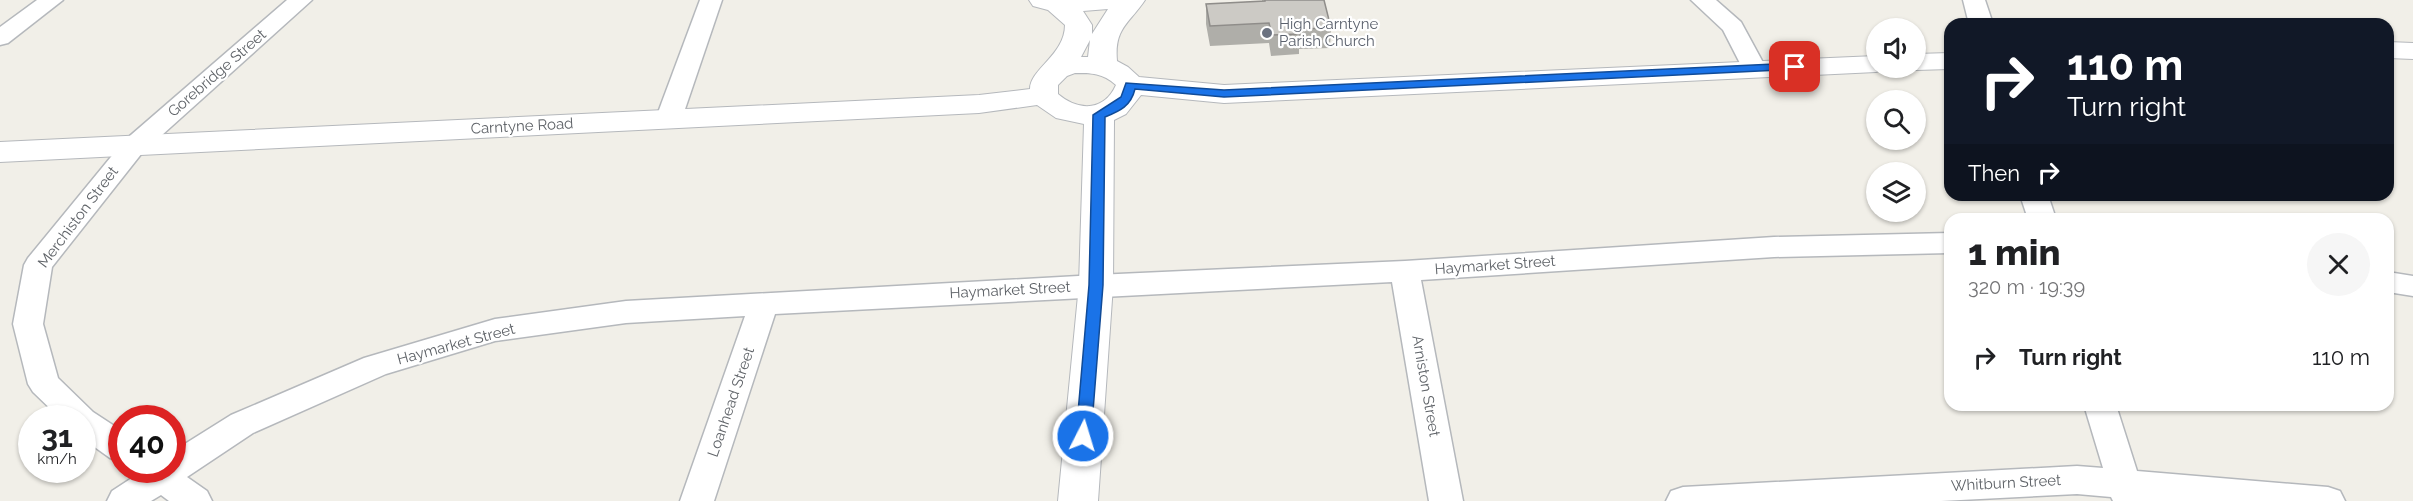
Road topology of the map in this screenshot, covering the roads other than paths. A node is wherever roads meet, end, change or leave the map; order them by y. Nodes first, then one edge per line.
1 (52, 0) edge
2 (300, 0) edge
3 (711, 0) edge
4 (1132, 0) edge
5 (1702, 0) edge
6 (1974, 0) edge
7 (1050, 2) edge
8 (1979, 18) edge
9 (0, 38) edge
10 (2394, 50) edge
11 (2413, 51) edge
12 (1944, 61) edge
13 (1926, 62) edge
14 (1866, 64) edge
15 (1103, 65) junction
16 (1754, 68) junction
17 (1057, 70) junction
18 (1130, 85) junction
19 (1044, 96) junction
20 (1099, 115) junction
21 (669, 118) junction
22 (133, 147) junction
23 (0, 153) edge
24 (1944, 243) edge
25 (1406, 271) junction
26 (2394, 283) edge
27 (1096, 285) junction
28 (2413, 286) edge
29 (764, 303) junction
30 (66, 405) edge
31 (2102, 411) edge
32 (186, 458) edge
33 (148, 483) edge
34 (176, 483) edge
35 (2127, 492) edge
36 (124, 501) edge
37 (195, 501) edge
38 (697, 501) edge
39 (1078, 501) edge
40 (1446, 501) edge
41 (1683, 501) edge
42 (2328, 501) edge

1 - 9 street
2 - 22 street, Gorebridge Street
3 - 21 street
4 - 7 street
4 - 15 street
5 - 16 street
6 - 8 street
7 - 17 street
10 - 11 street
12 - 13 street
14 - 16 street
15 - 17 street
15 - 18 street
16 - 18 street
17 - 19 street
18 - 20 street
19 - 20 street
19 - 21 street, Carntyne Road
20 - 27 street
21 - 22 street, Carntyne Road
22 - 23 street, Carntyne Road
22 - 30 street, Merchiston Street
24 - 25 street, Haymarket Street
25 - 27 street, Haymarket Street
25 - 40 street, Arniston Street
26 - 28 street
27 - 29 street, Haymarket Street
27 - 39 street
29 - 32 street, Haymarket Street
29 - 38 street, Loanhead Street
31 - 35 street
33 - 36 street, Haymarket Street
34 - 37 street
35 - 41 street, Whitburn Street
35 - 42 street, Whitburn Street

